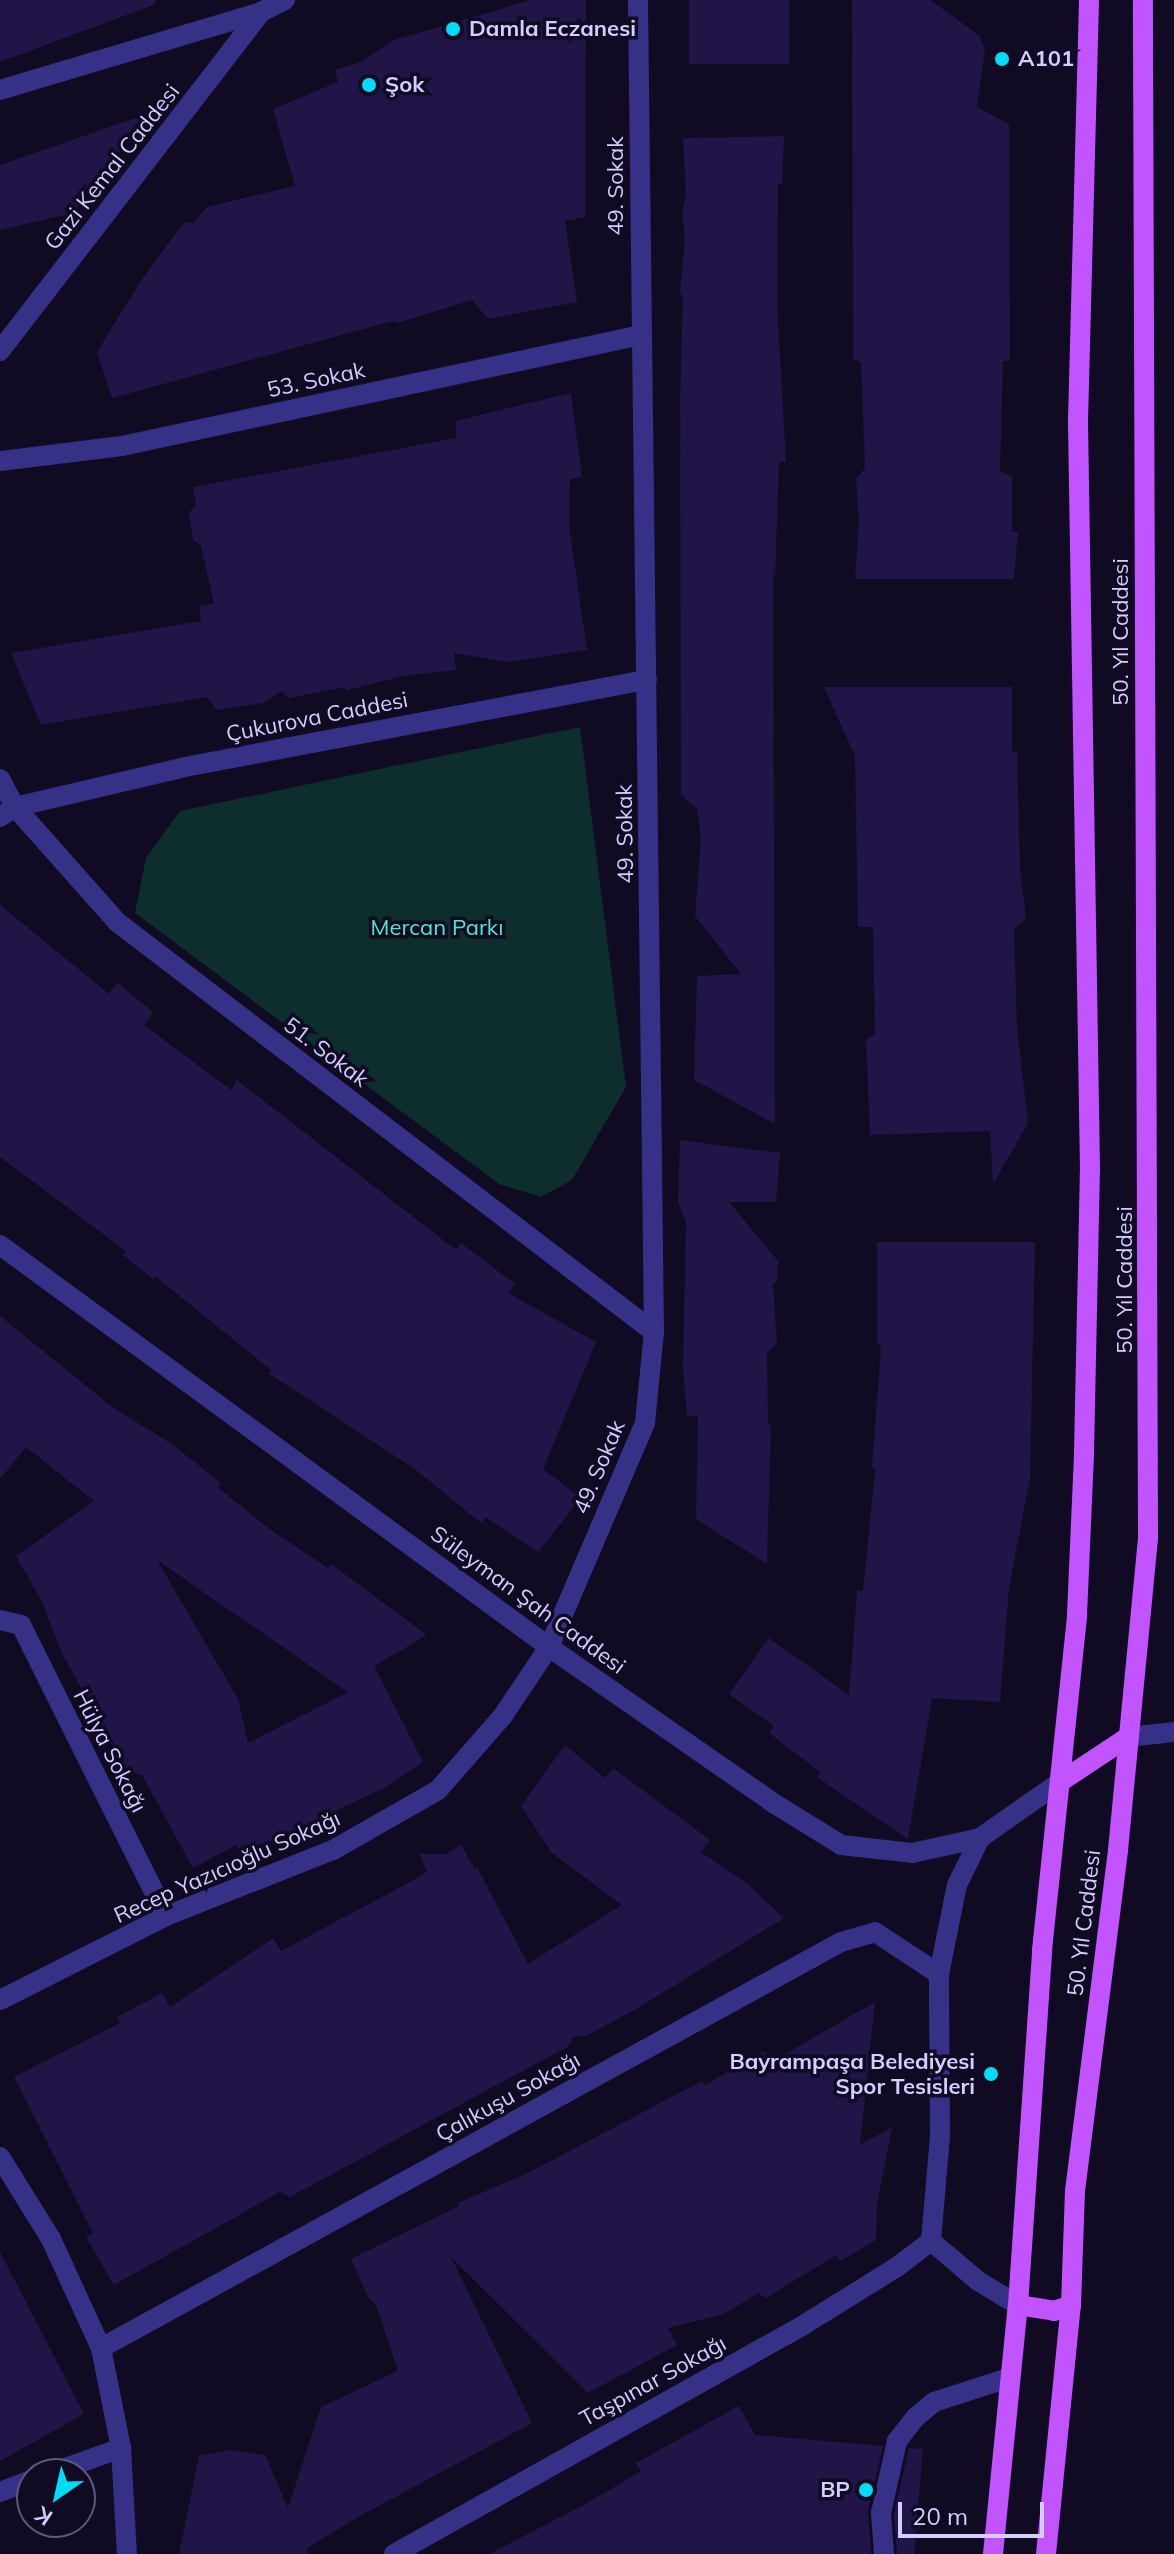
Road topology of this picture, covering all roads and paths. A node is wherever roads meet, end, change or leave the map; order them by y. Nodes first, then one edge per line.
1 (285, 0) edge
2 (638, 0) edge
3 (1089, 0) edge
4 (1143, 0) edge
5 (1150, 0) edge
6 (261, 12) junction
7 (1141, 26) junction
8 (0, 90) edge
9 (641, 335) junction
10 (0, 351) edge
11 (0, 461) edge
12 (647, 680) junction
13 (0, 779) edge
14 (8, 812) edge
15 (0, 1245) edge
16 (654, 1332) junction
17 (0, 1620) edge
18 (549, 1647) junction
19 (1174, 1732) edge
20 (1128, 1737) junction
21 (1060, 1782) junction
22 (980, 1838) junction
23 (166, 1916) junction
24 (939, 1974) junction
25 (0, 2000) edge
26 (0, 2157) edge
27 (931, 2241) junction
28 (1018, 2305) junction
29 (1071, 2305) junction
30 (101, 2348) junction
31 (1008, 2378) junction
32 (121, 2448) junction
33 (93, 2458) edge
34 (127, 2554) edge
35 (394, 2554) edge
36 (884, 2554) edge
37 (993, 2554) edge
38 (1046, 2554) edge

1 - 6 street
2 - 9 street, 49. Sokak
3 - 21 main road, 50. Yıl Caddesi
4 - 7 main road, 50. Yıl Caddesi
5 - 7 street
6 - 8 street
6 - 10 street, Gazi Kemal Caddesi
7 - 20 main road, 50. Yıl Caddesi
9 - 11 street, 53. Sokak
9 - 12 street, 49. Sokak
12 - 14 street, Çukurova Caddesi
12 - 16 street, 49. Sokak
13 - 14 street, 51. Sokak
14 - 16 street, 51. Sokak
15 - 18 street, Süleyman Şah Caddesi
16 - 18 street, 49. Sokak
17 - 23 street, Hülya Sokağı
18 - 22 street, Süleyman Şah Caddesi
18 - 23 street, Recep Yazıcıoğlu Sokağı
19 - 20 street
20 - 21 main road
20 - 29 main road, 50. Yıl Caddesi
21 - 22 street, Süleyman Şah Caddesi
21 - 28 main road, 50. Yıl Caddesi
22 - 24 street
23 - 25 street, Recep Yazıcıoğlu Sokağı
24 - 27 street
24 - 30 street, Çalıkuşu Sokağı
26 - 30 street
27 - 28 street
27 - 35 street, Taşpınar Sokağı
28 - 29 main road
28 - 31 main road, 50. Yıl Caddesi
29 - 38 main road, 50. Yıl Caddesi
30 - 32 street
31 - 36 street
31 - 37 main road, 50. Yıl Caddesi
32 - 33 street
32 - 34 street

